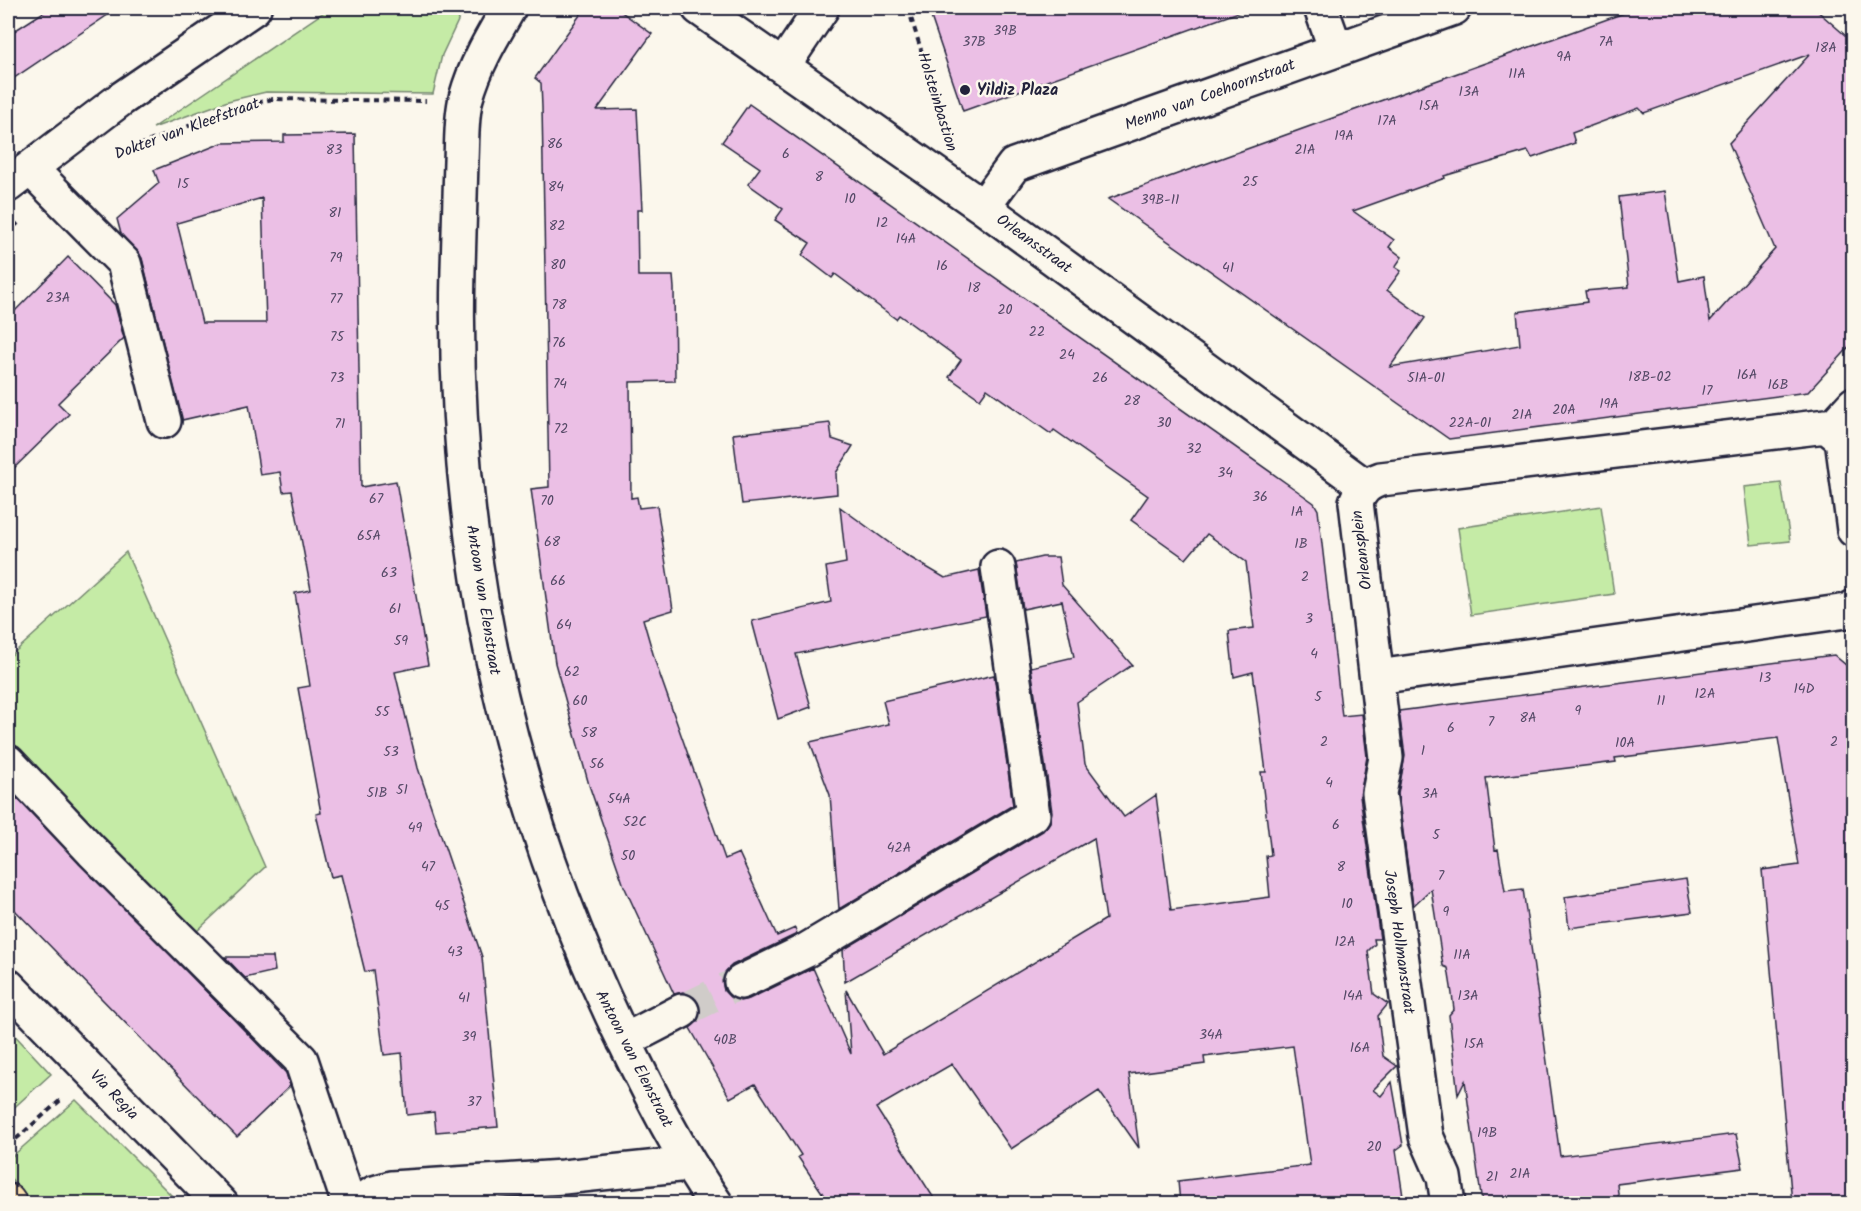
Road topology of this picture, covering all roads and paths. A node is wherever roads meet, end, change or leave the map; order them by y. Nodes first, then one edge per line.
1 (254, 8) edge
2 (509, 8) edge
3 (699, 8) edge
4 (822, 8) edge
5 (908, 8) edge
6 (1322, 8) edge
7 (1454, 8) edge
8 (1336, 50) junction
9 (783, 66) junction
10 (465, 102) junction
11 (108, 157) dead end
12 (29, 182) edge
13 (975, 201) junction
14 (8, 233) edge
15 (1854, 404) edge
16 (164, 421) dead end
17 (1832, 428) junction
18 (1365, 486) junction
19 (1854, 530) edge
20 (998, 567) dead end
21 (1854, 607) edge
22 (1377, 677) junction
23 (8, 762) edge
24 (741, 982) tunnel mouth
25 (8, 986) edge
26 (682, 1011) tunnel mouth
27 (624, 1041) junction
28 (93, 1072) junction
29 (8, 1146) edge
30 (688, 1164) junction
31 (221, 1203) edge
32 (349, 1203) edge
33 (357, 1203) edge
34 (716, 1203) edge
35 (1448, 1203) edge

1 - 12 street
2 - 10 street, Antoon van Elenstraat
3 - 9 street, Orleansstraat
4 - 9 street
5 - 13 path, Holsteinbastion
6 - 8 street
7 - 8 street, Menno van Coehoornstraat
8 - 13 street, Menno van Coehoornstraat
9 - 13 street, Orleansstraat
10 - 11 path, Dokter van Kleefstraat
10 - 27 street, Antoon van Elenstraat
12 - 14 path
12 - 16 street
13 - 18 street, Orleansstraat
15 - 17 street
17 - 18 street, Orleansplein
17 - 19 street
18 - 22 street, Orleansplein
20 - 24 street
21 - 22 street
22 - 35 street, Joseph Hollmanstraat
23 - 32 street
25 - 28 street, Via Regia
26 - 27 street
27 - 30 street, Antoon van Elenstraat
28 - 29 path
28 - 31 street, Via Regia
30 - 33 street
30 - 34 street, Antoon van Elenstraat

